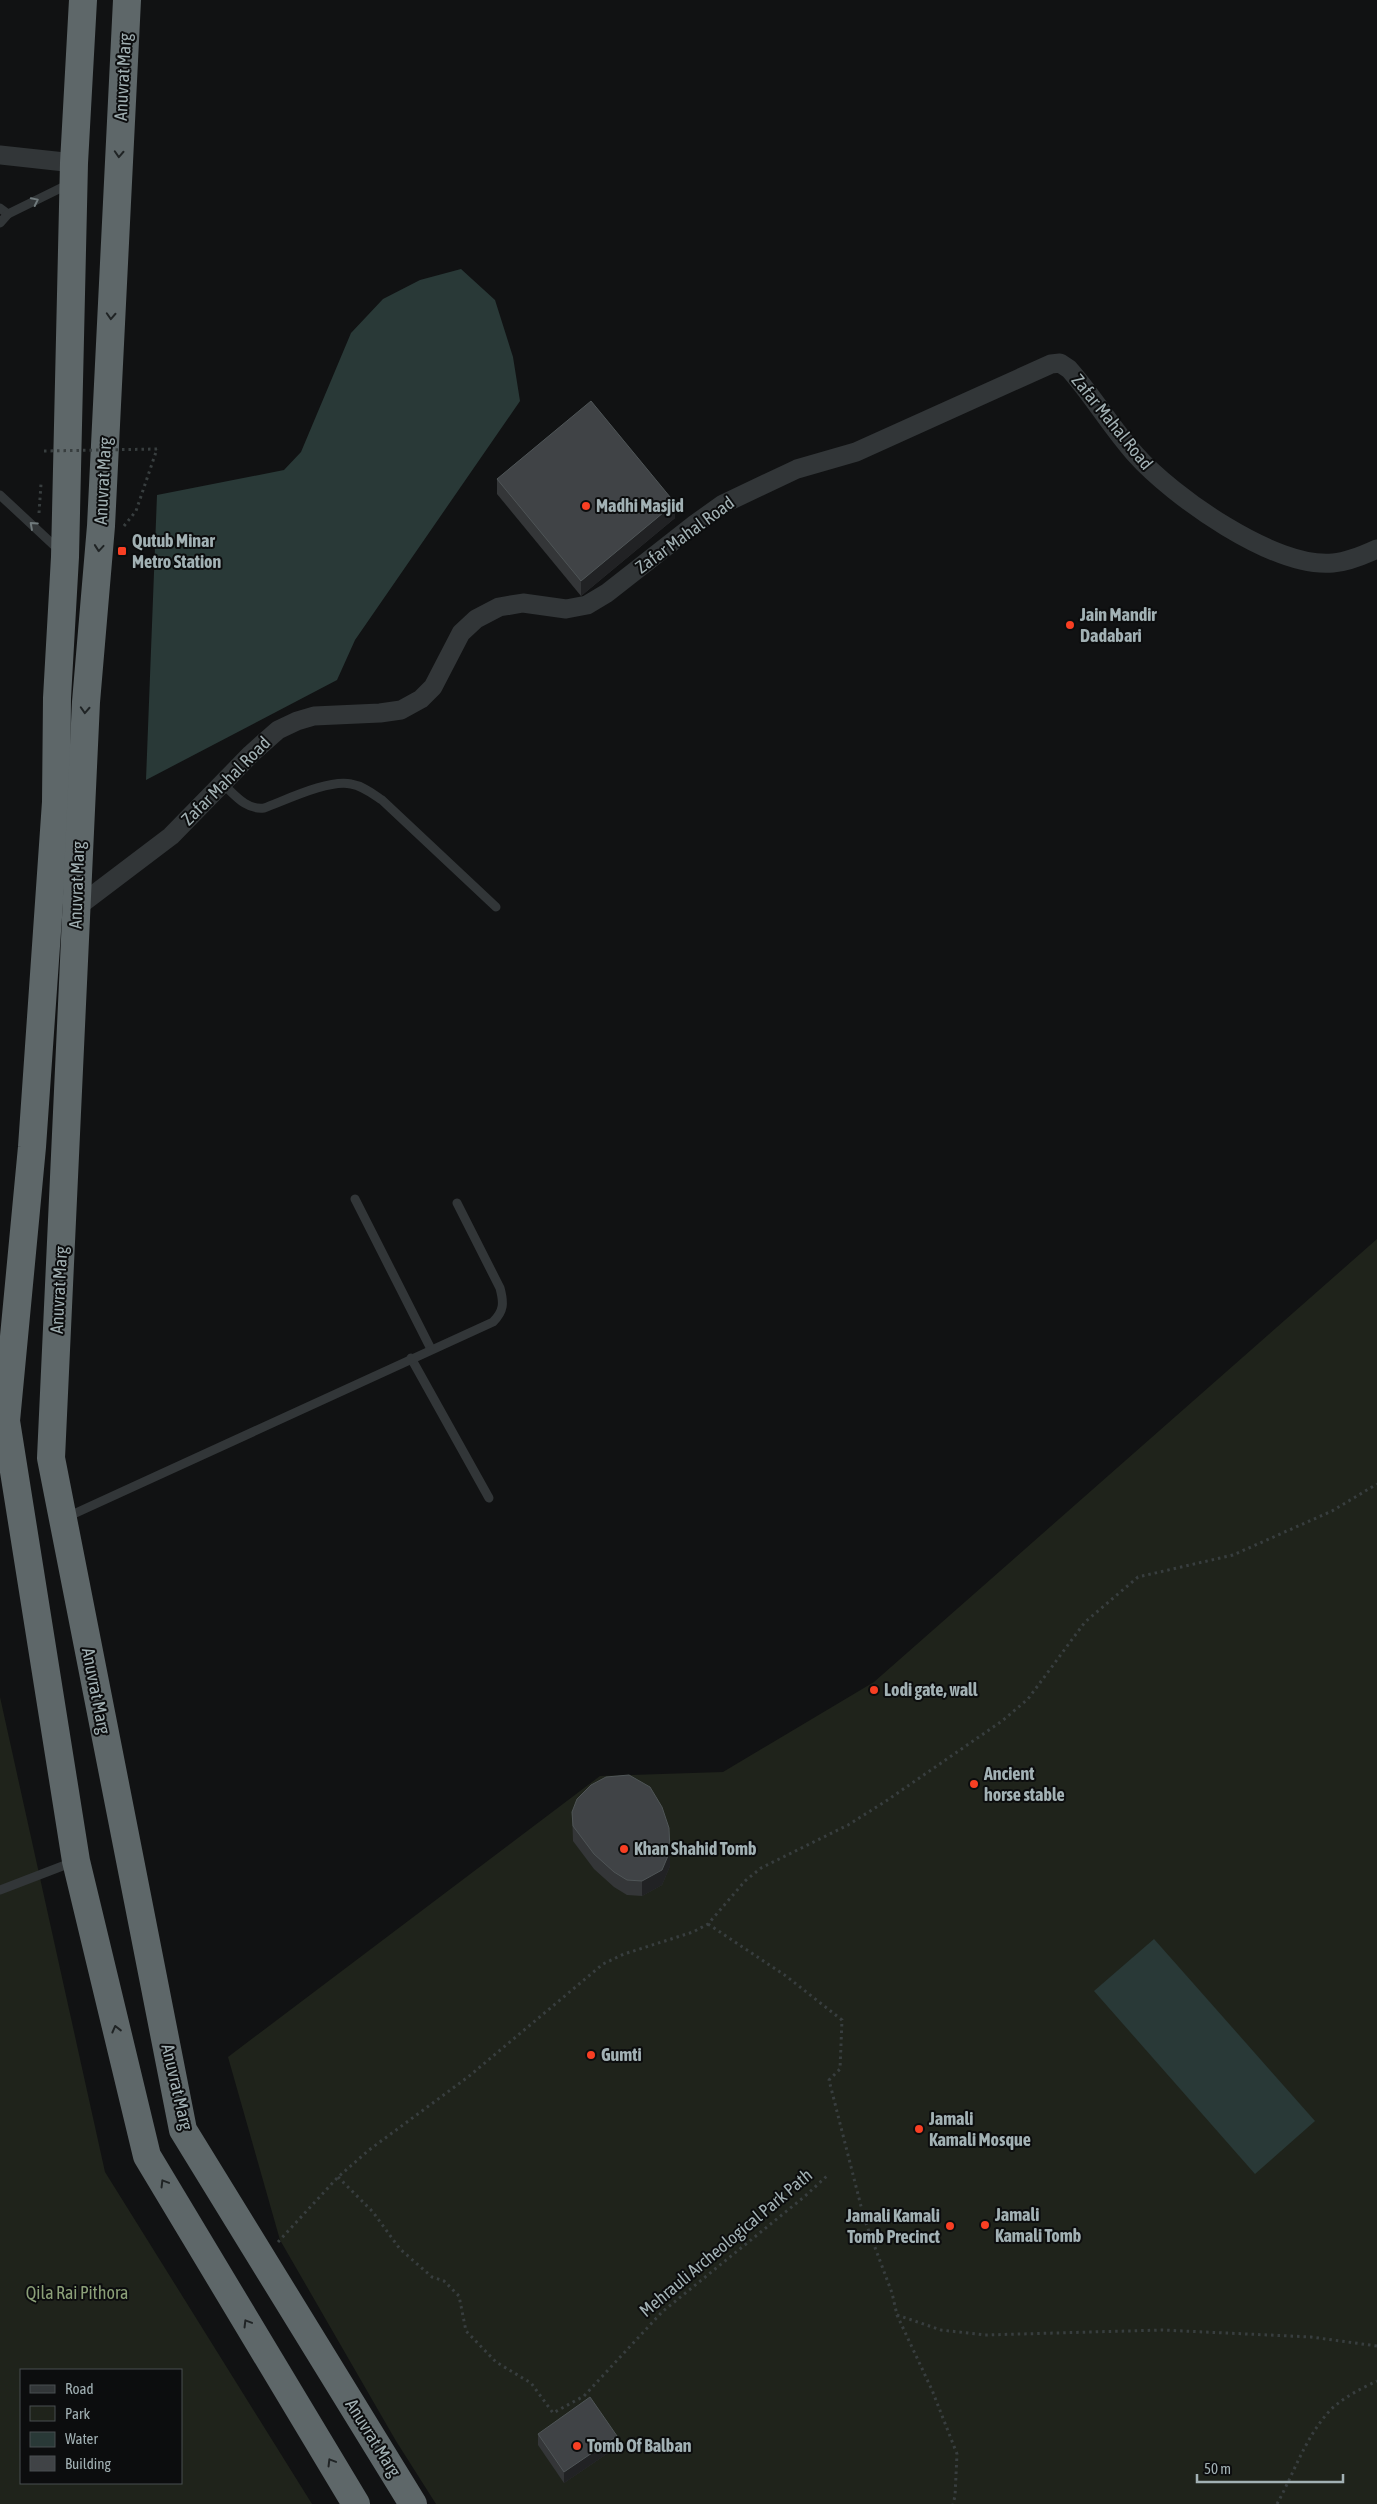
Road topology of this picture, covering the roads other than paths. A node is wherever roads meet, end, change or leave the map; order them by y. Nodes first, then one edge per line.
1 (84, 0) edge
2 (127, 0) edge
3 (0, 155) edge
4 (74, 172) junction
5 (0, 208) edge
6 (8, 214) junction
7 (0, 223) edge
8 (0, 495) edge
9 (1377, 550) edge
10 (65, 557) junction
11 (223, 784) junction
12 (496, 907) dead end
13 (76, 908) junction
14 (355, 1199) dead end
15 (458, 1203) dead end
16 (431, 1349) junction
17 (411, 1358) junction
18 (490, 1498) dead end
19 (62, 1519) junction
20 (76, 1861) junction
21 (0, 1890) edge
22 (356, 2504) edge
23 (413, 2504) edge

1 - 4 highway, Anuvrat Marg
2 -> 13 highway, Anuvrat Marg
3 - 4 street
6 -> 4 lane
4 - 10 highway, Anuvrat Marg
5 - 6 lane
6 - 7 lane
10 -> 8 lane
9 - 11 street, Zafar Mahal Road
10 - 20 highway, Anuvrat Marg
11 - 12 lane
11 - 13 street, Zafar Mahal Road
13 - 19 highway, Anuvrat Marg
14 - 16 lane
15 - 16 lane
16 - 17 lane
17 - 18 lane
17 - 19 lane
19 - 23 highway, Anuvrat Marg
20 - 21 lane
22 -> 20 highway, Anuvrat Marg

